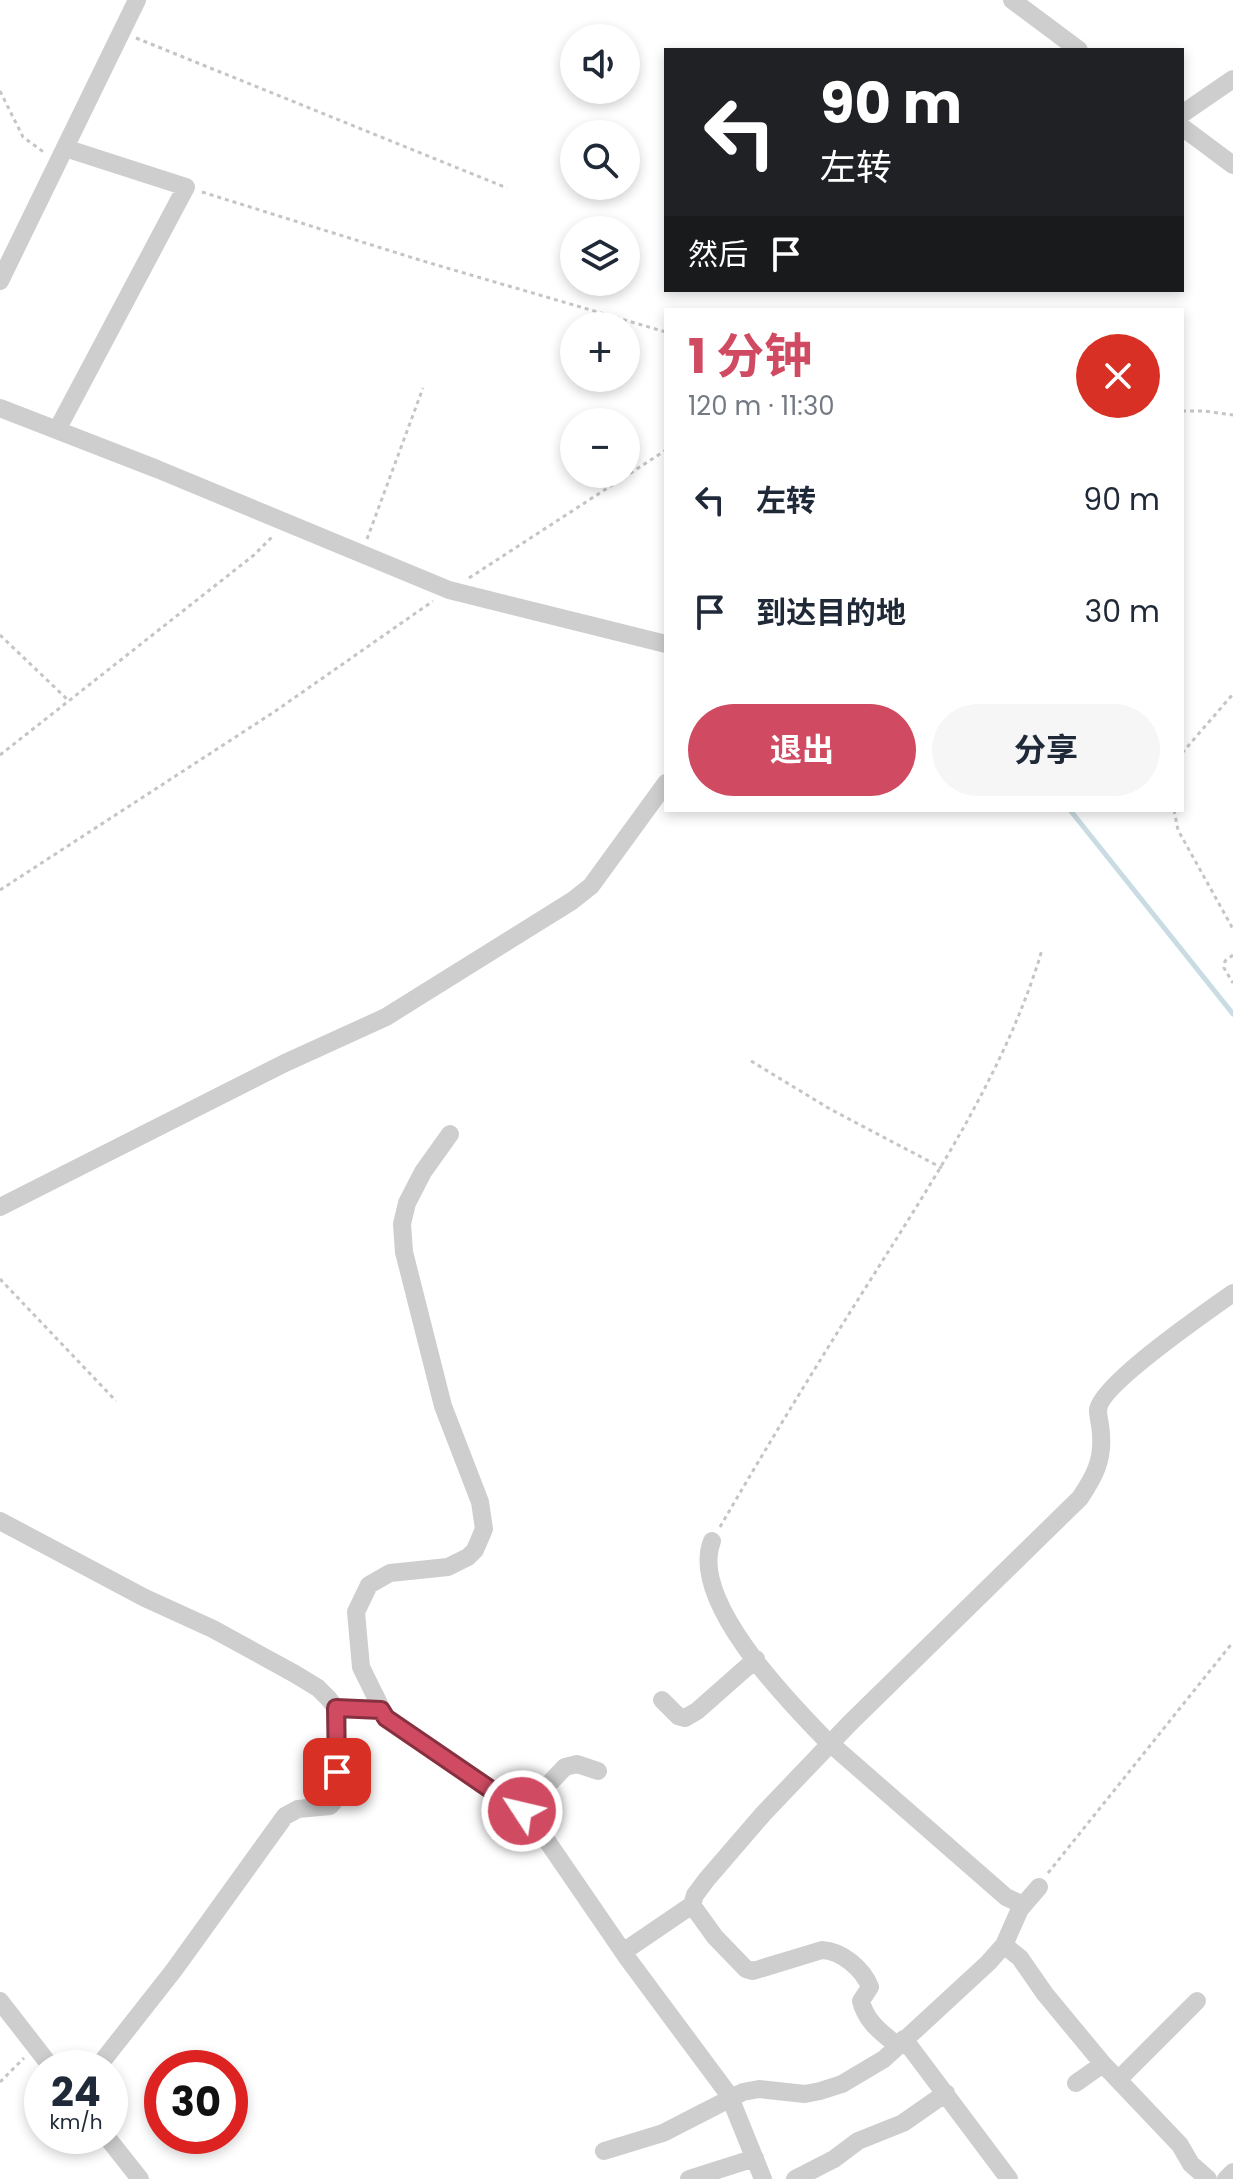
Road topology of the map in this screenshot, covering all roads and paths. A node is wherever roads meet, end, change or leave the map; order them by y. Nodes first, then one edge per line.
1 (137, 0) edge
2 (1012, 0) edge
3 (121, 33) junction
4 (1076, 48) edge
5 (1233, 79) edge
6 (0, 91) edge
7 (1184, 113) edge
8 (1184, 128) edge
9 (63, 153) junction
10 (1233, 165) edge
11 (186, 187) junction
12 (507, 188) dead end
13 (0, 281) edge
14 (664, 331) edge
15 (423, 388) dead end
16 (0, 408) edge
17 (1184, 411) edge
18 (1233, 415) edge
19 (57, 430) junction
20 (664, 451) edge
21 (286, 523) junction
22 (361, 554) junction
23 (452, 591) junction
24 (0, 635) edge
25 (664, 644) edge
26 (1233, 694) edge
27 (69, 701) junction
28 (1184, 751) edge
29 (0, 755) edge
30 (664, 786) edge
31 (1174, 812) edge
32 (0, 890) edge
33 (1233, 929) edge
34 (1042, 950) dead end
35 (1233, 955) edge
36 (1233, 983) edge
37 (751, 1061) dead end
38 (450, 1134) dead end
39 (942, 1168) junction
40 (0, 1207) edge
41 (0, 1279) edge
42 (1233, 1293) edge
43 (116, 1401) dead end
44 (0, 1521) edge
45 (712, 1541) joint
46 (1233, 1642) edge
47 (756, 1659) junction
48 (662, 1700) dead end
49 (336, 1708) junction
50 (381, 1710) junction
51 (831, 1743) junction
52 (598, 1771) dead end
53 (522, 1812) junction
54 (1039, 1887) joint
55 (692, 1905) junction
56 (1023, 1905) junction
57 (1004, 1945) junction
58 (623, 1952) junction
59 (0, 2001) edge
60 (1197, 2001) dead end
61 (901, 2042) junction
62 (36, 2047) junction
63 (38, 2050) edge
64 (111, 2050) edge
65 (1103, 2064) junction
66 (1118, 2080) junction
67 (0, 2082) edge
68 (1076, 2083) dead end
69 (946, 2093) junction
70 (731, 2098) junction
71 (604, 2151) dead end
72 (120, 2154) edge
73 (755, 2158) junction
74 (1233, 2172) edge
75 (140, 2179) edge
76 (689, 2179) edge
77 (763, 2179) edge
78 (795, 2179) edge
79 (1009, 2179) edge
80 (1208, 2179) edge
81 (1226, 2179) edge

1 - 3 street
2 - 4 street
3 - 9 street
3 - 12 path
5 - 7 street
6 - 9 path
8 - 10 street
9 - 11 street
9 - 13 street
11 - 14 path
11 - 19 street
15 - 22 path
16 - 19 street
17 - 18 path
19 - 21 street
20 - 23 path
21 - 22 street
21 - 27 path
22 - 23 street
23 - 25 street
23 - 32 path
24 - 27 path
26 - 28 path
27 - 29 path
30 - 40 street
31 - 33 path
34 - 39 path
35 - 36 path
37 - 39 path
38 - 50 street
39 - 45 path
41 - 43 path
42 - 51 street
44 - 49 street
45 - 47 street
46 - 54 path
47 - 48 street
47 - 51 street
49 - 50 street
49 - 64 street
50 - 53 street
51 - 55 street
51 - 56 street
52 - 53 street
53 - 58 street
54 - 56 street
55 - 58 street
55 - 61 street
56 - 57 street
57 - 61 street
57 - 65 street
58 - 70 street
59 - 62 street
60 - 66 street
61 - 69 street
61 - 70 street
62 - 63 street
62 - 67 path
65 - 66 street
65 - 68 street
66 - 80 street
69 - 78 street
69 - 79 street
70 - 71 street
70 - 73 street
72 - 75 street
73 - 76 street
73 - 77 street
74 - 81 street

